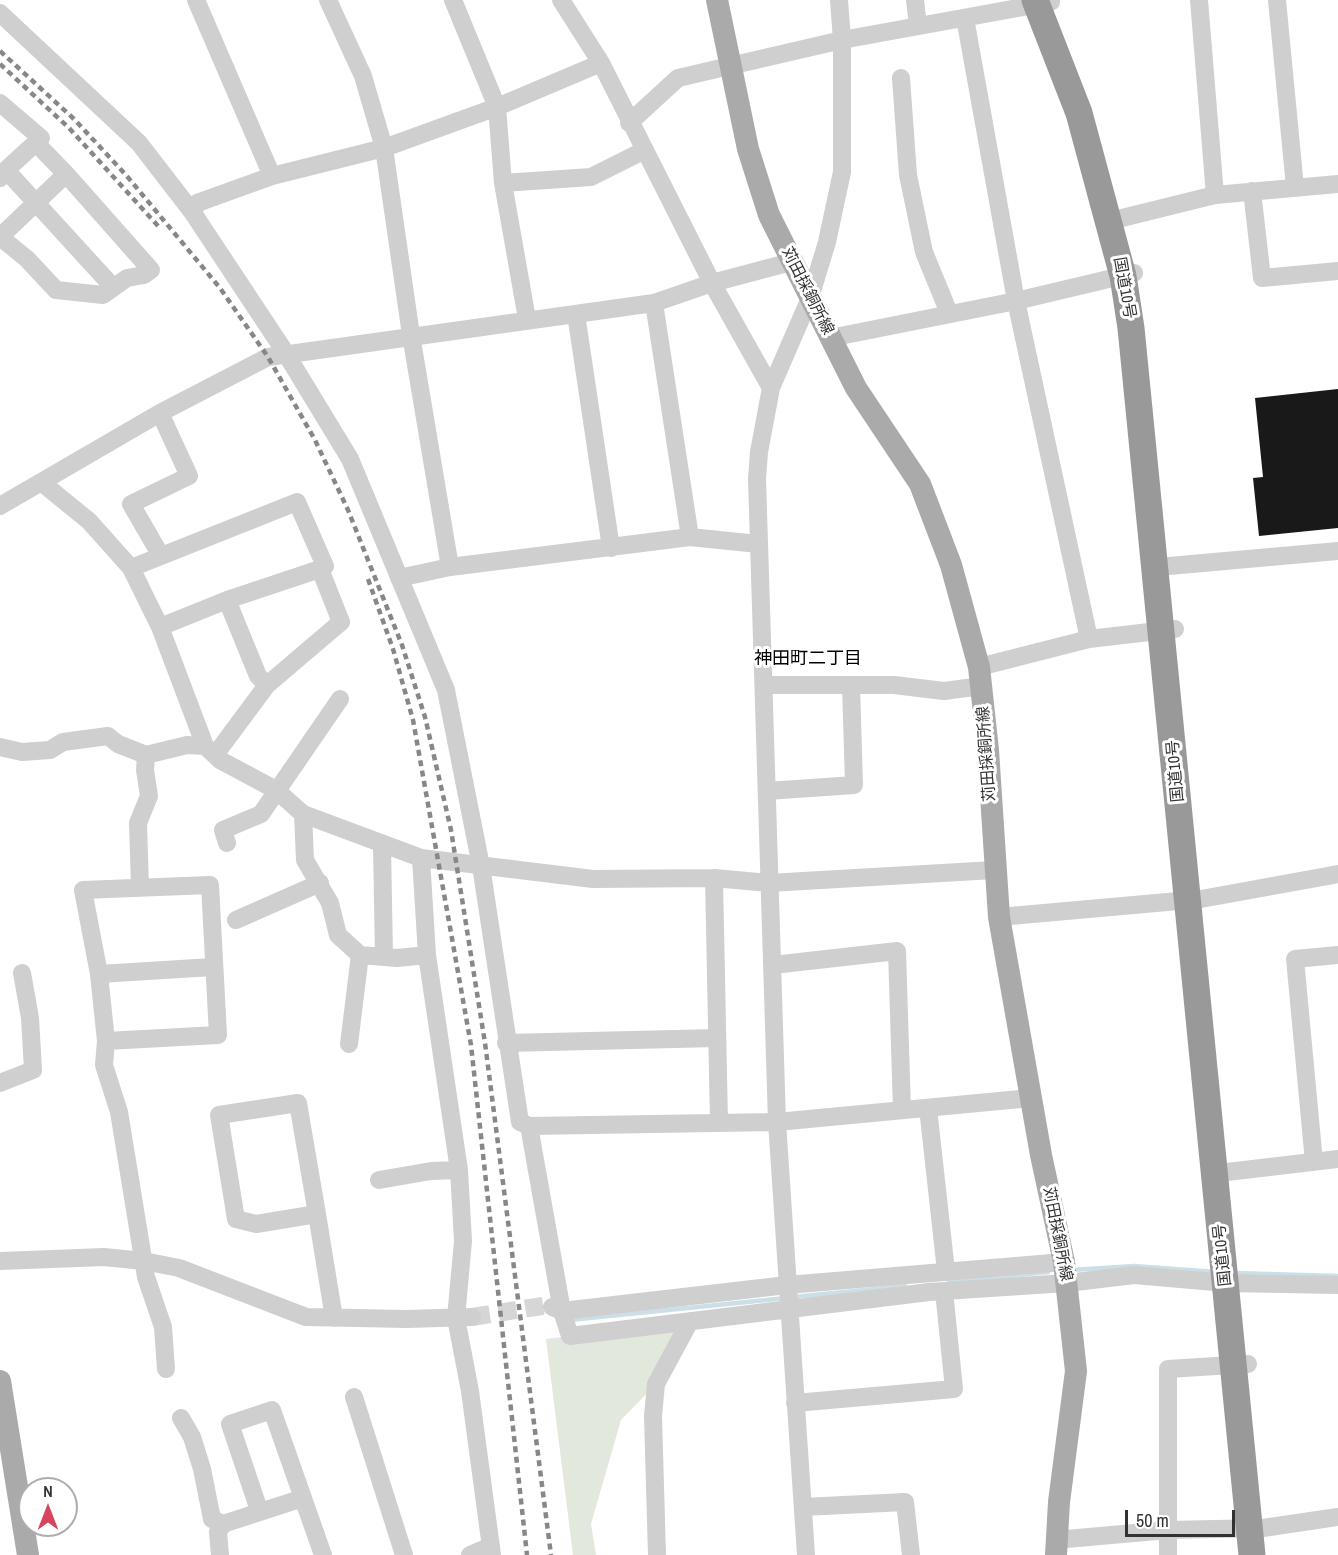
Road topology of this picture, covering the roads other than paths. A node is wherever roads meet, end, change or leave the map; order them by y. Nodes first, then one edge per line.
1 (196, 0) edge
2 (328, 0) edge
3 (453, 0) edge
4 (561, 0) edge
5 (717, 0) edge
6 (839, 0) edge
7 (915, 0) edge
8 (1199, 0) edge
9 (1277, 0) edge
10 (1043, 2) edge
11 (0, 13) edge
12 (965, 18) junction
13 (918, 26) junction
14 (842, 40) junction
15 (601, 63) junction
16 (731, 63) junction
17 (901, 78) dead end
18 (0, 103) edge
19 (497, 107) junction
20 (629, 123) junction
21 (36, 143) junction
22 (384, 148) junction
23 (645, 150) junction
24 (3, 174) edge
25 (66, 174) junction
26 (272, 176) junction
27 (503, 183) junction
28 (1338, 183) edge
29 (1295, 187) junction
30 (1252, 192) junction
31 (1215, 195) junction
32 (36, 203) junction
33 (193, 213) junction
34 (1122, 218) junction
35 (0, 237) edge
36 (791, 262) junction
37 (1338, 271) edge
38 (1129, 274) junction
39 (712, 283) junction
40 (113, 287) junction
41 (810, 298) junction
42 (1016, 301) junction
43 (654, 303) junction
44 (949, 313) junction
45 (576, 314) junction
46 (527, 319) junction
47 (411, 334) junction
48 (830, 338) junction
49 (285, 352) junction
50 (771, 388) junction
51 (160, 413) junction
52 (41, 482) junction
53 (0, 506) edge
54 (690, 537) junction
55 (758, 544) junction
56 (611, 548) junction
57 (1338, 551) edge
58 (161, 556) junction
59 (1169, 566) junction
60 (450, 567) junction
61 (131, 568) junction
62 (320, 569) junction
63 (399, 578) junction
64 (226, 600) junction
65 (160, 627) junction
66 (1169, 630) junction
67 (1089, 639) junction
68 (981, 676) junction
69 (267, 685) junction
70 (764, 685) junction
71 (851, 685) junction
72 (340, 699) dead end
73 (0, 747) edge
74 (210, 751) junction
75 (146, 755) junction
76 (276, 790) junction
77 (766, 791) junction
78 (303, 814) junction
79 (227, 843) dead end
80 (382, 845) junction
81 (421, 858) junction
82 (481, 866) junction
83 (994, 870) junction
84 (1338, 874) edge
85 (714, 878) junction
86 (320, 883) junction
87 (769, 883) junction
88 (140, 887) junction
89 (1194, 899) junction
90 (999, 917) junction
91 (236, 920) dead end
92 (360, 955) junction
93 (427, 955) junction
94 (1338, 955) edge
95 (384, 957) junction
96 (773, 964) junction
97 (213, 968) junction
98 (22, 973) dead end
99 (99, 974) junction
100 (717, 1038) junction
101 (106, 1041) junction
102 (506, 1043) junction
103 (349, 1044) dead end
104 (0, 1083) edge
105 (1031, 1098) junction
106 (928, 1108) junction
107 (902, 1110) junction
108 (777, 1122) junction
109 (719, 1123) junction
110 (529, 1126) junction
111 (1338, 1159) edge
112 (1314, 1162) junction
113 (459, 1170) junction
114 (1227, 1172) junction
115 (379, 1180) dead end
116 (317, 1214) junction
117 (0, 1261) edge
118 (144, 1261) junction
119 (946, 1271) junction
120 (1066, 1272) junction
121 (1233, 1283) junction
122 (787, 1285) junction
123 (1338, 1285) edge
124 (944, 1291) junction
125 (555, 1308) junction
126 (788, 1311) junction
127 (464, 1317) junction
128 (334, 1318) junction
129 (690, 1321) junction
130 (1241, 1364) junction
131 (166, 1370) dead end
132 (1, 1390) edge
133 (354, 1397) dead end
134 (795, 1403) junction
135 (181, 1418) dead end
136 (303, 1498) junction
137 (803, 1507) junction
138 (259, 1510) junction
139 (1338, 1517) edge
140 (223, 1524) junction
141 (1256, 1528) junction
142 (1168, 1530) junction
143 (1056, 1547) edge
144 (491, 1550) edge
145 (28, 1555) edge
146 (220, 1555) edge
147 (323, 1555) edge
148 (404, 1555) edge
149 (470, 1555) edge
150 (657, 1555) edge
151 (806, 1555) edge
152 (910, 1555) edge
153 (1168, 1555) edge
154 (1252, 1555) edge
155 (1266, 1555) edge

1 - 26 street
2 - 22 street
3 - 19 street
4 - 15 street
5 - 16 main road, 苅田採銅所線
6 - 14 street
7 - 13 street
8 - 31 street
9 - 29 street
10 - 12 street
10 - 34 highway, 国道10号
10 - 38 highway, 国道10号
11 - 33 street
12 - 13 street
12 - 42 street
13 - 14 street
14 - 16 street
14 - 41 street
15 - 19 street
15 - 20 street
16 - 20 street
16 - 36 main road, 苅田採銅所線
17 - 44 street
18 - 21 street
19 - 22 street
19 - 27 street
20 - 23 street
21 - 24 street
21 - 25 street
22 - 26 street
22 - 47 street
23 - 27 street
23 - 39 street
24 - 32 street
25 - 32 street
25 - 40 street
26 - 33 street
27 - 46 street
28 - 29 street
29 - 30 street
30 - 31 street
30 - 37 street
31 - 34 street
32 - 35 street
32 - 40 street
33 - 49 street
34 - 38 highway, 国道10号
35 - 40 street
36 - 39 street
36 - 41 main road, 苅田採銅所線
38 - 42 street
38 - 59 highway, 国道10号
38 - 66 highway, 国道10号
39 - 43 street
39 - 50 street
41 - 48 main road, 苅田採銅所線
41 - 50 street
42 - 44 street
42 - 67 street
43 - 45 street
43 - 54 street
44 - 48 street
45 - 46 street
45 - 56 street
46 - 47 street
47 - 49 street
47 - 60 street
48 - 68 main road, 苅田採銅所線
49 - 51 street
49 - 63 street
50 - 55 street
51 - 52 street
51 - 58 street
52 - 53 street
52 - 61 street
54 - 55 street
54 - 56 street
55 - 70 street
56 - 60 street
57 - 59 street
58 - 61 street
58 - 62 street
59 - 66 highway, 国道10号
60 - 63 street
61 - 65 street
62 - 64 street
62 - 69 street
63 - 82 street
64 - 65 street
64 - 69 street
65 - 74 street
66 - 67 street
66 - 89 highway, 国道10号
67 - 68 street
68 - 71 street
68 - 83 main road, 苅田採銅所線
69 - 74 street
70 - 71 street
70 - 77 street
71 - 77 street
72 - 76 street
73 - 75 street
74 - 75 street
74 - 76 street
75 - 88 street
76 - 78 street
76 - 79 street
77 - 87 street
78 - 80 street
78 - 86 street
80 - 81 street
80 - 95 street
81 - 82 street
81 - 93 street
82 - 85 street
82 - 102 street
83 - 87 street
83 - 90 main road, 苅田採銅所線
84 - 89 street
85 - 87 street
85 - 100 street
86 - 91 street
86 - 92 street
87 - 96 street
88 - 97 street
88 - 99 street
89 - 90 street
89 - 114 highway, 国道10号
89 - 121 highway, 国道10号
90 - 105 main road, 苅田採銅所線
92 - 95 street
92 - 103 street
93 - 95 street
93 - 113 street
94 - 112 street
96 - 107 street
96 - 108 street
97 - 99 street
97 - 101 street
98 - 104 street
99 - 101 street
100 - 102 street
100 - 109 street
101 - 118 street
102 - 110 street
105 - 106 street
105 - 120 main road, 苅田採銅所線
106 - 107 street
106 - 119 street
107 - 108 street
108 - 109 street
108 - 122 street
109 - 110 street
110 - 125 street
111 - 112 street
112 - 114 street
113 - 115 street
113 - 127 street
114 - 121 highway, 国道10号
116 - 116 street
116 - 128 street
117 - 118 street
118 - 128 street
118 - 131 street
119 - 120 street
119 - 122 street
120 - 121 street
120 - 124 street
120 - 143 main road, 苅田採銅所線
121 - 123 street
121 - 130 highway, 国道10号
122 - 125 street
122 - 126 street
124 - 126 street
124 - 134 street
125 - 129 street
126 - 129 street
126 - 134 street
127 - 128 street
127 - 144 street
129 - 150 street
130 - 141 highway, 国道10号
130 - 142 street
132 - 145 main road
133 - 148 street
134 - 137 street
135 - 140 street
136 - 138 street
136 - 138 street
136 - 147 street
137 - 151 street
137 - 152 street
138 - 140 street
139 - 141 street
140 - 146 street
141 - 142 street
141 - 154 highway, 国道10号
141 - 155 highway, 国道10号
142 - 143 street
142 - 153 street
144 - 149 street

